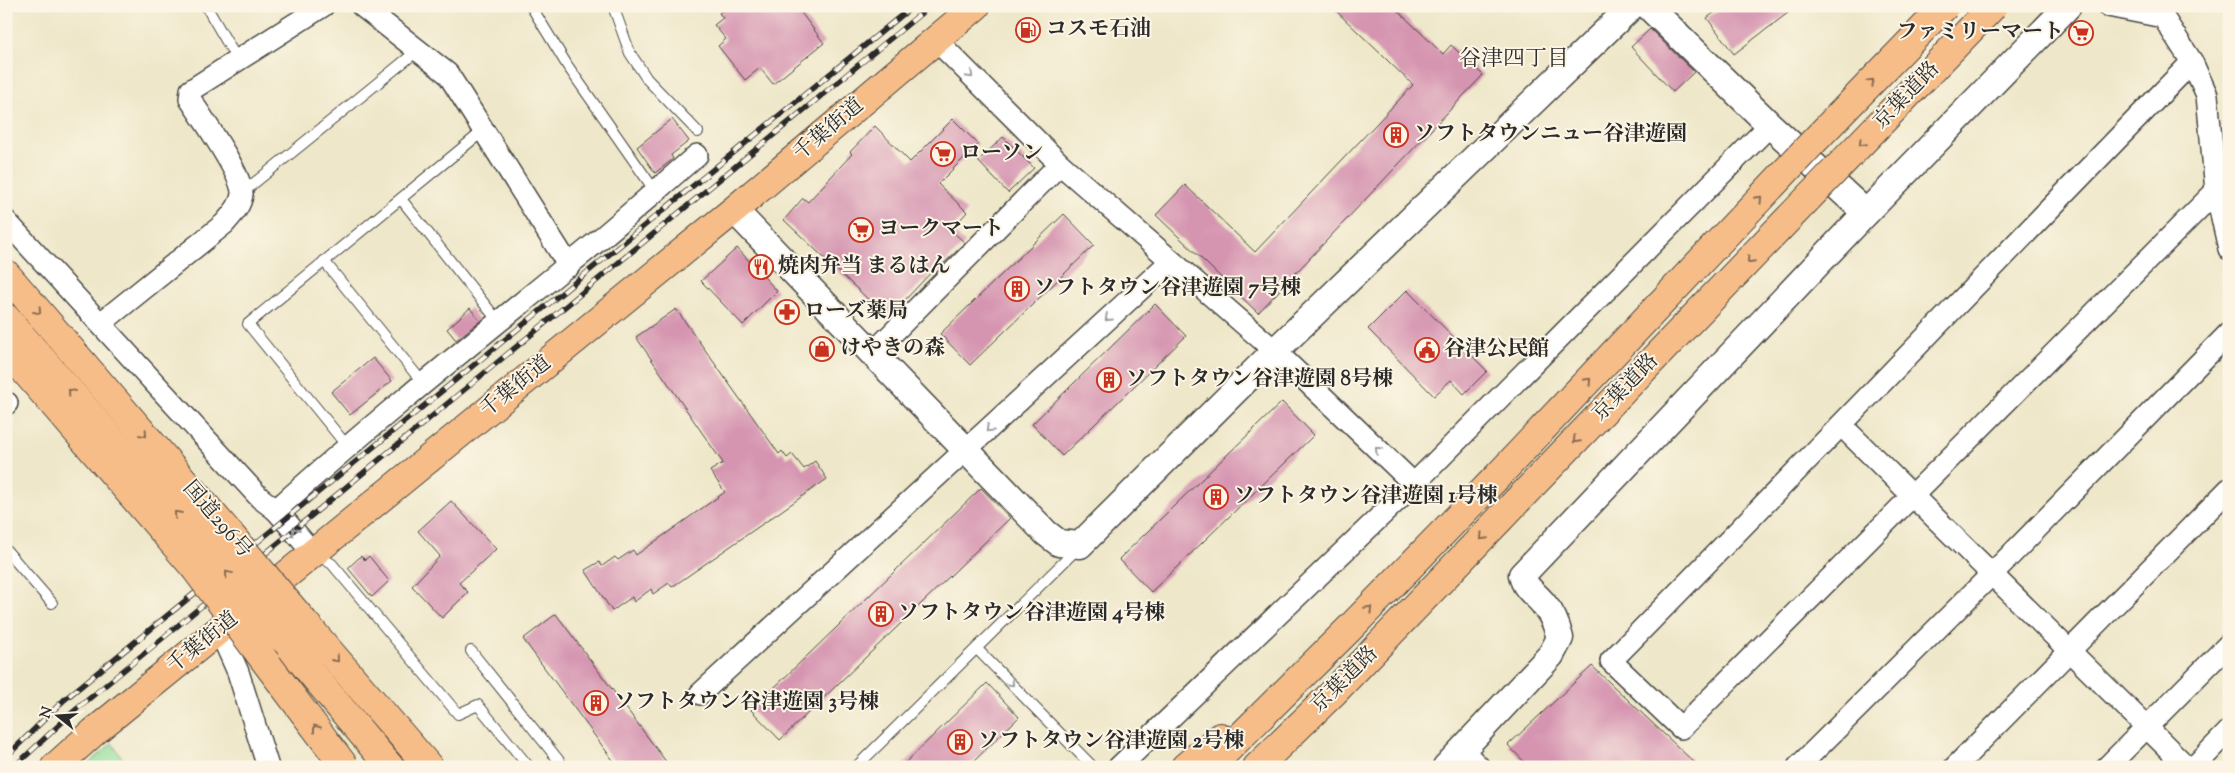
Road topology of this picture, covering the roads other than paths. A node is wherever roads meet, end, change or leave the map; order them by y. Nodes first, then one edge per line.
1 (206, 6) edge
2 (323, 6) edge
3 (362, 6) edge
4 (532, 6) edge
5 (613, 6) edge
6 (976, 6) edge
7 (1632, 6) edge
8 (1648, 6) edge
9 (1945, 6) edge
10 (1993, 6) edge
11 (2068, 6) edge
12 (2108, 6) edge
13 (936, 40) junction
14 (417, 51) junction
15 (238, 61) junction
16 (2192, 62) junction
17 (1770, 125) junction
18 (483, 131) junction
19 (698, 132) dead end
20 (697, 155) dead end
21 (1060, 164) junction
22 (655, 191) junction
23 (2216, 191) junction
24 (242, 193) junction
25 (401, 199) junction
26 (734, 210) junction
27 (1866, 213) junction
28 (6, 220) edge
29 (2229, 249) edge
30 (324, 261) junction
31 (1170, 262) junction
32 (569, 266) junction
33 (6, 274) edge
34 (6, 318) edge
35 (498, 321) junction
36 (101, 323) junction
37 (2229, 333) edge
38 (6, 339) edge
39 (1275, 351) junction
40 (872, 354) junction
41 (423, 382) junction
42 (1842, 426) junction
43 (347, 446) junction
44 (965, 451) junction
45 (1414, 484) junction
46 (2229, 489) edge
47 (1913, 497) junction
48 (276, 510) junction
49 (1080, 546) junction
50 (6, 550) edge
51 (313, 553) junction
52 (201, 559) junction
53 (1992, 574) junction
54 (52, 602) dead end
55 (1350, 628) junction
56 (293, 630) junction
57 (216, 632) junction
58 (2229, 644) edge
59 (977, 649) junction
60 (471, 651) dead end
61 (2070, 651) junction
62 (700, 694) dead end
63 (1332, 694) junction
64 (2147, 727) junction
65 (2229, 731) edge
66 (1462, 761) edge
67 (55, 767) edge
68 (268, 767) edge
69 (345, 767) edge
70 (390, 767) edge
71 (429, 767) edge
72 (529, 767) edge
73 (564, 767) edge
74 (856, 767) edge
75 (1093, 767) edge
76 (1119, 767) edge
77 (1185, 767) edge
78 (1210, 767) edge
79 (1256, 767) edge
80 (1269, 767) edge
81 (1798, 767) edge
82 (1956, 767) edge
83 (2107, 767) edge
84 (2187, 767) edge
85 (2194, 767) edge

1 - 15 lane
2 - 15 street
3 - 14 street
4 - 22 lane
5 - 19 lane
6 - 13 highway, 千葉街道
7 - 39 street
8 - 17 street
55 -> 9 highway, 京葉道路, bridge
10 -> 63 highway, 京葉道路, bridge
11 - 27 street
12 - 16 street
13 -> 21 street
13 - 26 highway, 千葉街道
14 - 18 street
14 - 24 lane
15 - 24 street
16 - 23 street
16 - 42 street
17 - 27 street
17 - 45 street
18 - 25 lane
18 - 32 street
20 - 22 street
21 - 31 street
21 - 40 street
22 - 32 street
23 - 29 street
23 - 47 street
24 - 36 street
25 - 30 lane
25 - 35 lane
26 - 40 street
26 - 51 highway, 千葉街道
27 - 66 street
28 - 36 street
30 - 41 lane
30 - 43 lane
31 - 39 street
31 -> 44 street
32 - 35 street
33 -> 56 highway, 国道296号, bridge
52 -> 34 highway, 国道296号
35 - 41 street
36 - 48 street
37 - 53 street
38 - 52 highway
45 -> 39 street
39 - 49 street
40 - 44 street
41 - 43 street
42 - 47 street
42 - 47 street
43 - 48 street
44 - 49 street
44 - 62 street
45 - 76 street
46 - 61 street
47 - 53 street
51 -> 48 street
49 - 59 lane
50 - 54 lane
51 - 57 highway, 千葉街道
51 - 72 lane
56 -> 52 highway, 国道296号, bridge
69 -> 52 highway, bridge
53 - 61 street
53 - 81 street
55 - 77 highway
55 - 78 highway, 京葉道路
56 - 70 highway, 国道296号
56 -> 71 highway, 国道296号
57 - 67 highway, 千葉街道
57 - 68 street
58 - 64 street
59 - 74 lane
59 -> 75 lane
60 - 73 lane
61 - 64 street
61 - 82 street
63 - 79 highway, 京葉道路
63 - 80 highway
64 - 83 street
64 - 84 street
65 - 85 street

